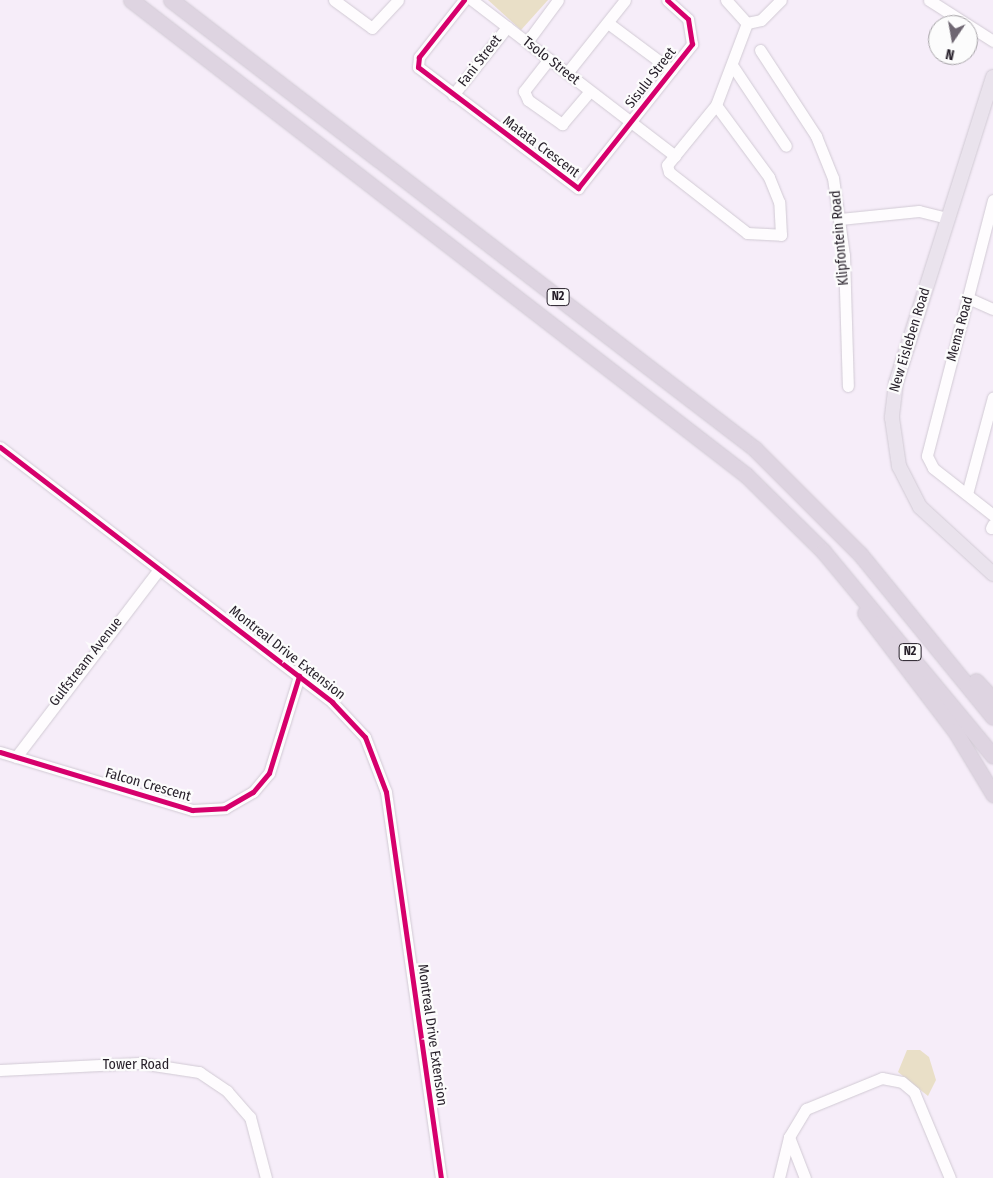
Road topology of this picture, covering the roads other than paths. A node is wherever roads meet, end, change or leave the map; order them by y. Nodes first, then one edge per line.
1 (131, 0) edge
2 (171, 0) edge
3 (334, 0) edge
4 (398, 0) edge
5 (464, 0) edge
6 (472, 0) edge
7 (558, 0) edge
8 (625, 0) edge
9 (667, 0) edge
10 (726, 0) edge
11 (781, 0) edge
12 (928, 0) edge
13 (608, 23) junction
14 (748, 23) junction
15 (507, 27) junction
16 (527, 42) junction
17 (993, 42) edge
18 (760, 50) dead end
19 (549, 59) junction
20 (732, 64) junction
21 (672, 70) junction
22 (567, 73) junction
23 (993, 78) edge
24 (590, 92) junction
25 (453, 95) junction
26 (716, 105) junction
27 (631, 122) junction
28 (786, 146) dead end
29 (674, 156) junction
30 (993, 200) edge
31 (948, 218) junction
32 (840, 219) junction
33 (968, 298) junction
34 (993, 309) edge
35 (848, 386) dead end
36 (993, 397) edge
37 (990, 421) edge
38 (0, 447) edge
39 (967, 494) junction
40 (993, 515) edge
41 (823, 551) junction
42 (159, 569) junction
43 (993, 574) edge
44 (919, 623) junction
45 (299, 676) junction
46 (993, 699) edge
47 (993, 717) edge
48 (0, 752) edge
49 (993, 756) edge
50 (16, 757) junction
51 (993, 794) edge
52 (0, 1070) edge
53 (789, 1137) junction
54 (266, 1178) edge
55 (441, 1178) edge
56 (779, 1178) edge
57 (805, 1178) edge
58 (950, 1178) edge

1 - 41 highway, N2
2 - 44 highway, N2
3 - 4 street
5 - 25 street, Matata Crescent
6 - 15 street, Tsolo Street
7 - 16 street
8 - 13 street
9 - 21 street, Sisulu Street
10 - 14 street
11 - 14 street
12 - 17 street
13 - 21 street
13 - 22 street
14 - 20 street
15 - 16 street, Tsolo Street
15 - 25 street, Fani Street
16 - 19 street, Tsolo Street
18 - 32 street, Klipfontein Road
19 - 22 street, Tsolo Street
19 - 24 street
20 - 26 street
20 - 28 street
21 - 27 street, Sisulu Street
22 - 24 street, Tsolo Street
23 - 31 main road, New Eisleben Road
24 - 27 street, Tsolo Street
25 - 27 street, Matata Crescent
26 - 29 street
26 - 29 street
27 - 29 street, Tsolo Street
30 - 33 street, Mema Road
31 - 32 street
31 - 43 main road, New Eisleben Road
32 - 35 street, Klipfontein Road
33 - 34 street
33 - 39 street, Mema Road
36 - 37 street
37 - 39 street
38 - 42 street, Montreal Drive Extension
39 - 40 street
41 - 49 highway, N2
41 - 51 highway
42 - 45 street, Montreal Drive Extension
42 - 50 street, Gulfstream Avenue
44 - 46 highway
44 - 47 highway, N2
45 - 50 street, Falcon Crescent
45 - 55 street, Montreal Drive Extension
48 - 50 street, Falcon Crescent
52 - 54 street, Tower Road
53 - 56 street
53 - 57 street
53 - 58 street

